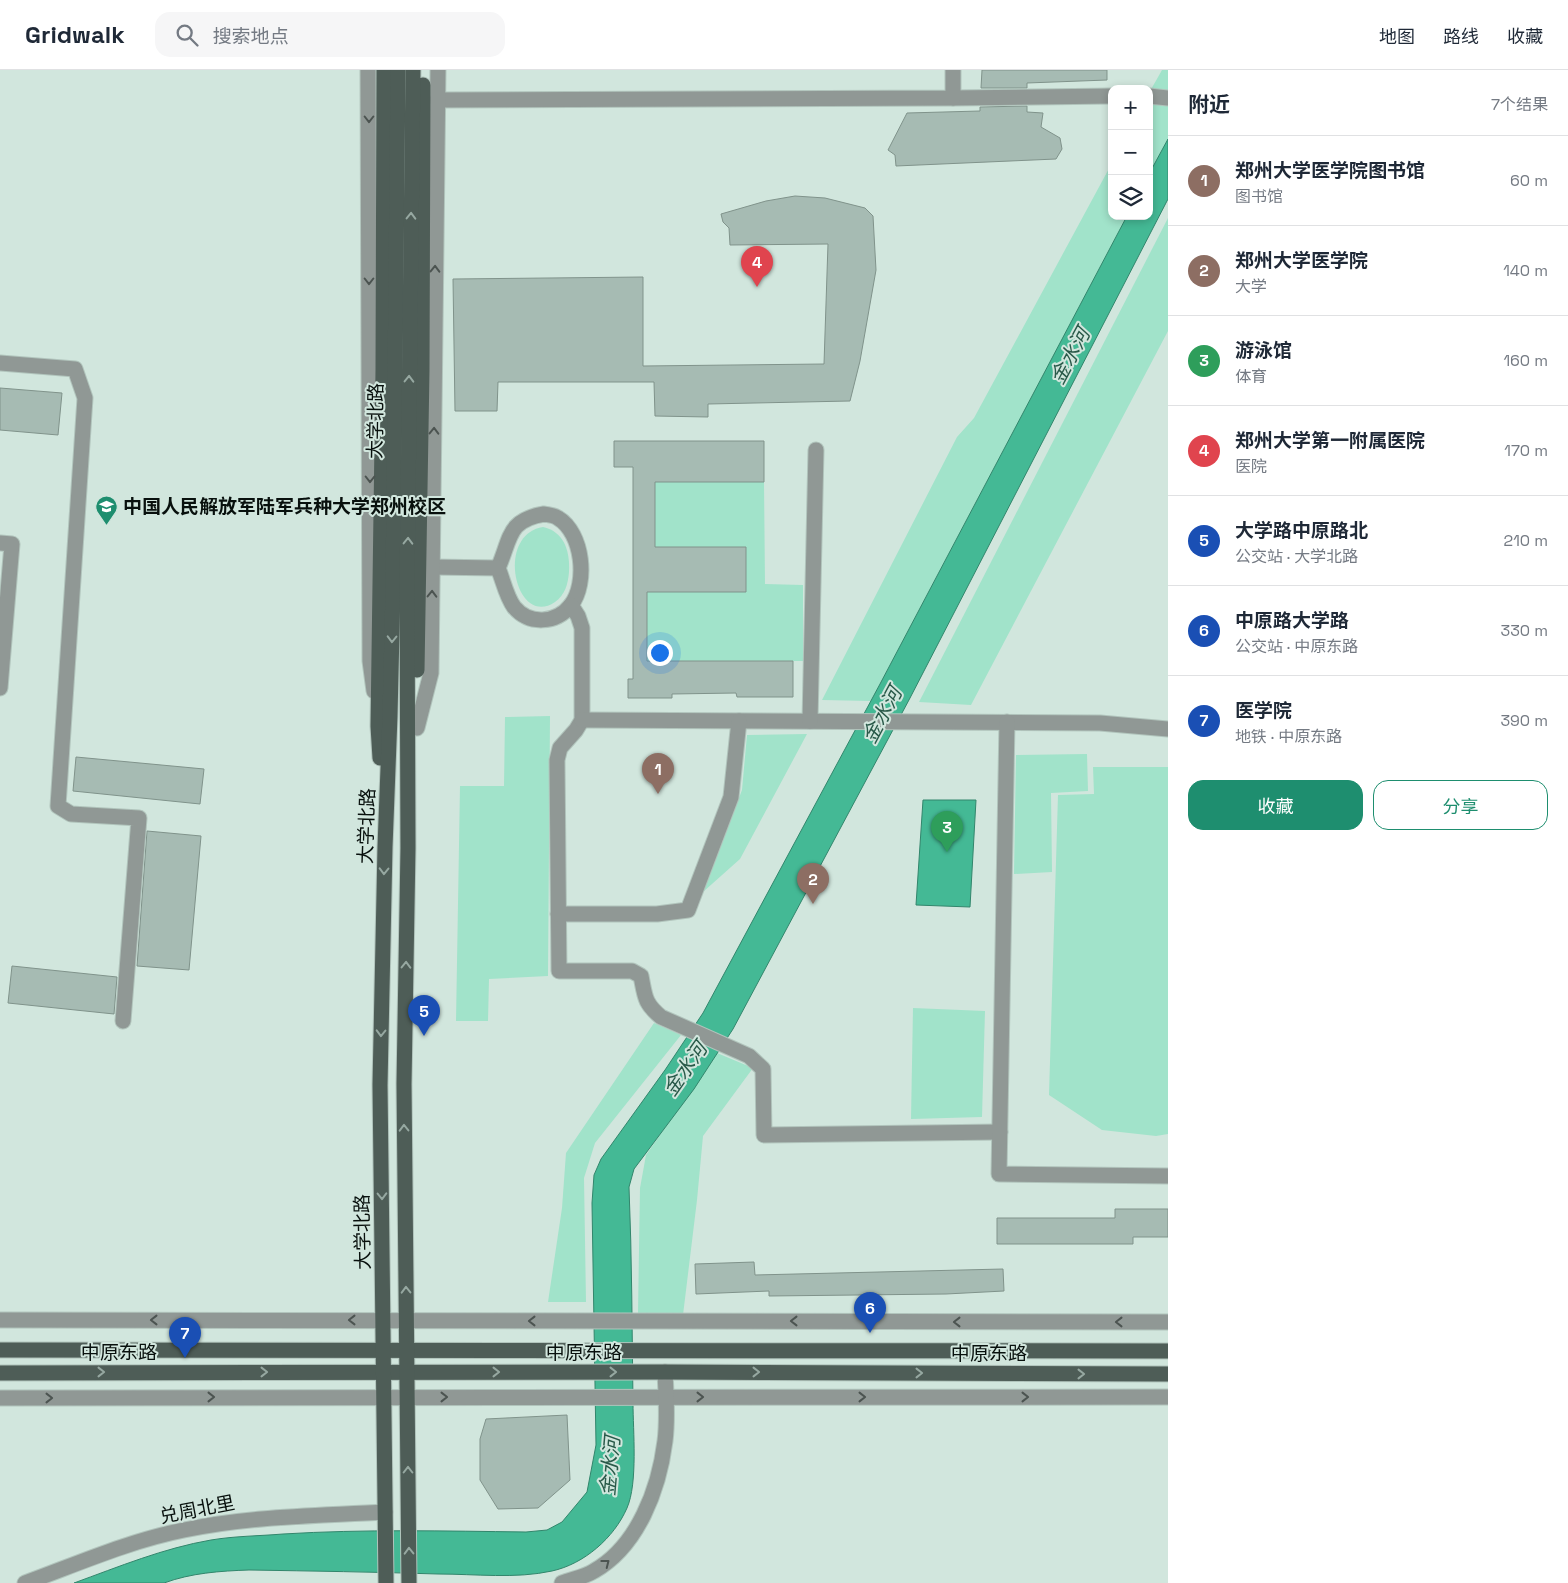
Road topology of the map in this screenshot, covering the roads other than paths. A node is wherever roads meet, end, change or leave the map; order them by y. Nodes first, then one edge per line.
1 (368, 70) edge
2 (384, 70) edge
3 (398, 70) edge
4 (413, 70) edge
5 (423, 70) edge
6 (438, 70) edge
7 (953, 70) edge
8 (1108, 96) edge
9 (1153, 96) edge
10 (953, 98) junction
11 (1168, 98) edge
12 (437, 100) junction
13 (0, 363) edge
14 (816, 450) dead end
15 (0, 543) edge
16 (432, 567) junction
17 (498, 568) junction
18 (400, 590) junction
19 (571, 605) junction
20 (0, 688) edge
21 (582, 720) junction
22 (739, 720) junction
23 (818, 721) junction
24 (1007, 722) junction
25 (378, 726) junction
26 (416, 728) junction
27 (1168, 729) edge
28 (385, 846) junction
29 (408, 848) junction
30 (558, 914) junction
31 (124, 1021) dead end
32 (1000, 1132) junction
33 (1168, 1176) edge
34 (0, 1320) edge
35 (383, 1320) junction
36 (406, 1320) junction
37 (1168, 1322) edge
38 (0, 1350) edge
39 (383, 1350) junction
40 (406, 1350) junction
41 (1168, 1351) edge
42 (0, 1372) edge
43 (384, 1372) junction
44 (406, 1372) junction
45 (660, 1372) junction
46 (1168, 1374) edge
47 (384, 1396) junction
48 (407, 1396) junction
49 (658, 1397) junction
50 (1168, 1397) edge
51 (0, 1398) edge
52 (385, 1516) junction
53 (25, 1583) edge
54 (386, 1583) edge
55 (410, 1583) edge
56 (562, 1583) edge

1 -> 25 street
2 - 25 main road
3 - 18 main road, 大学北路
18 -> 4 main road, 大学北路
5 - 26 main road
6 - 12 street
7 - 10 street
8 - 10 street
9 - 11 street
10 - 12 street
16 -> 12 street
13 - 31 street
14 - 23 street
15 - 20 street
16 - 17 street
26 -> 16 street
17 - 19 street
17 - 19 street
18 -> 28 main road, 大学北路
18 - 29 main road, 大学北路
19 - 21 street
21 - 22 street
21 - 30 street
22 - 23 street
22 - 30 street
23 - 24 street
24 - 27 street
24 - 32 street
25 - 28 main road
26 - 29 main road
28 -> 35 main road, 大学北路
36 -> 29 main road, 大学北路
30 - 32 street
32 - 33 street
35 -> 34 street
35 - 36 street
35 - 39 main road, 大学北路
37 -> 36 street
36 - 40 main road, 大学北路
38 - 39 main road, 中原东路
39 - 40 main road, 中原东路
39 - 43 main road, 大学北路
40 - 41 main road, 中原东路
40 - 44 main road, 大学北路
42 -> 43 main road, 中原东路
43 - 44 main road, 中原东路
43 - 47 main road, 大学北路
44 -> 45 main road, 中原东路
44 - 48 main road, 大学北路
45 -> 46 main road, 中原东路
45 - 49 street
47 - 48 street
51 -> 47 street
47 - 52 main road, 大学北路
48 -> 49 street
55 -> 48 main road, 大学北路
49 -> 50 street
56 -> 49 street
52 - 53 street, 兑周北里
52 - 54 main road, 大学北路

